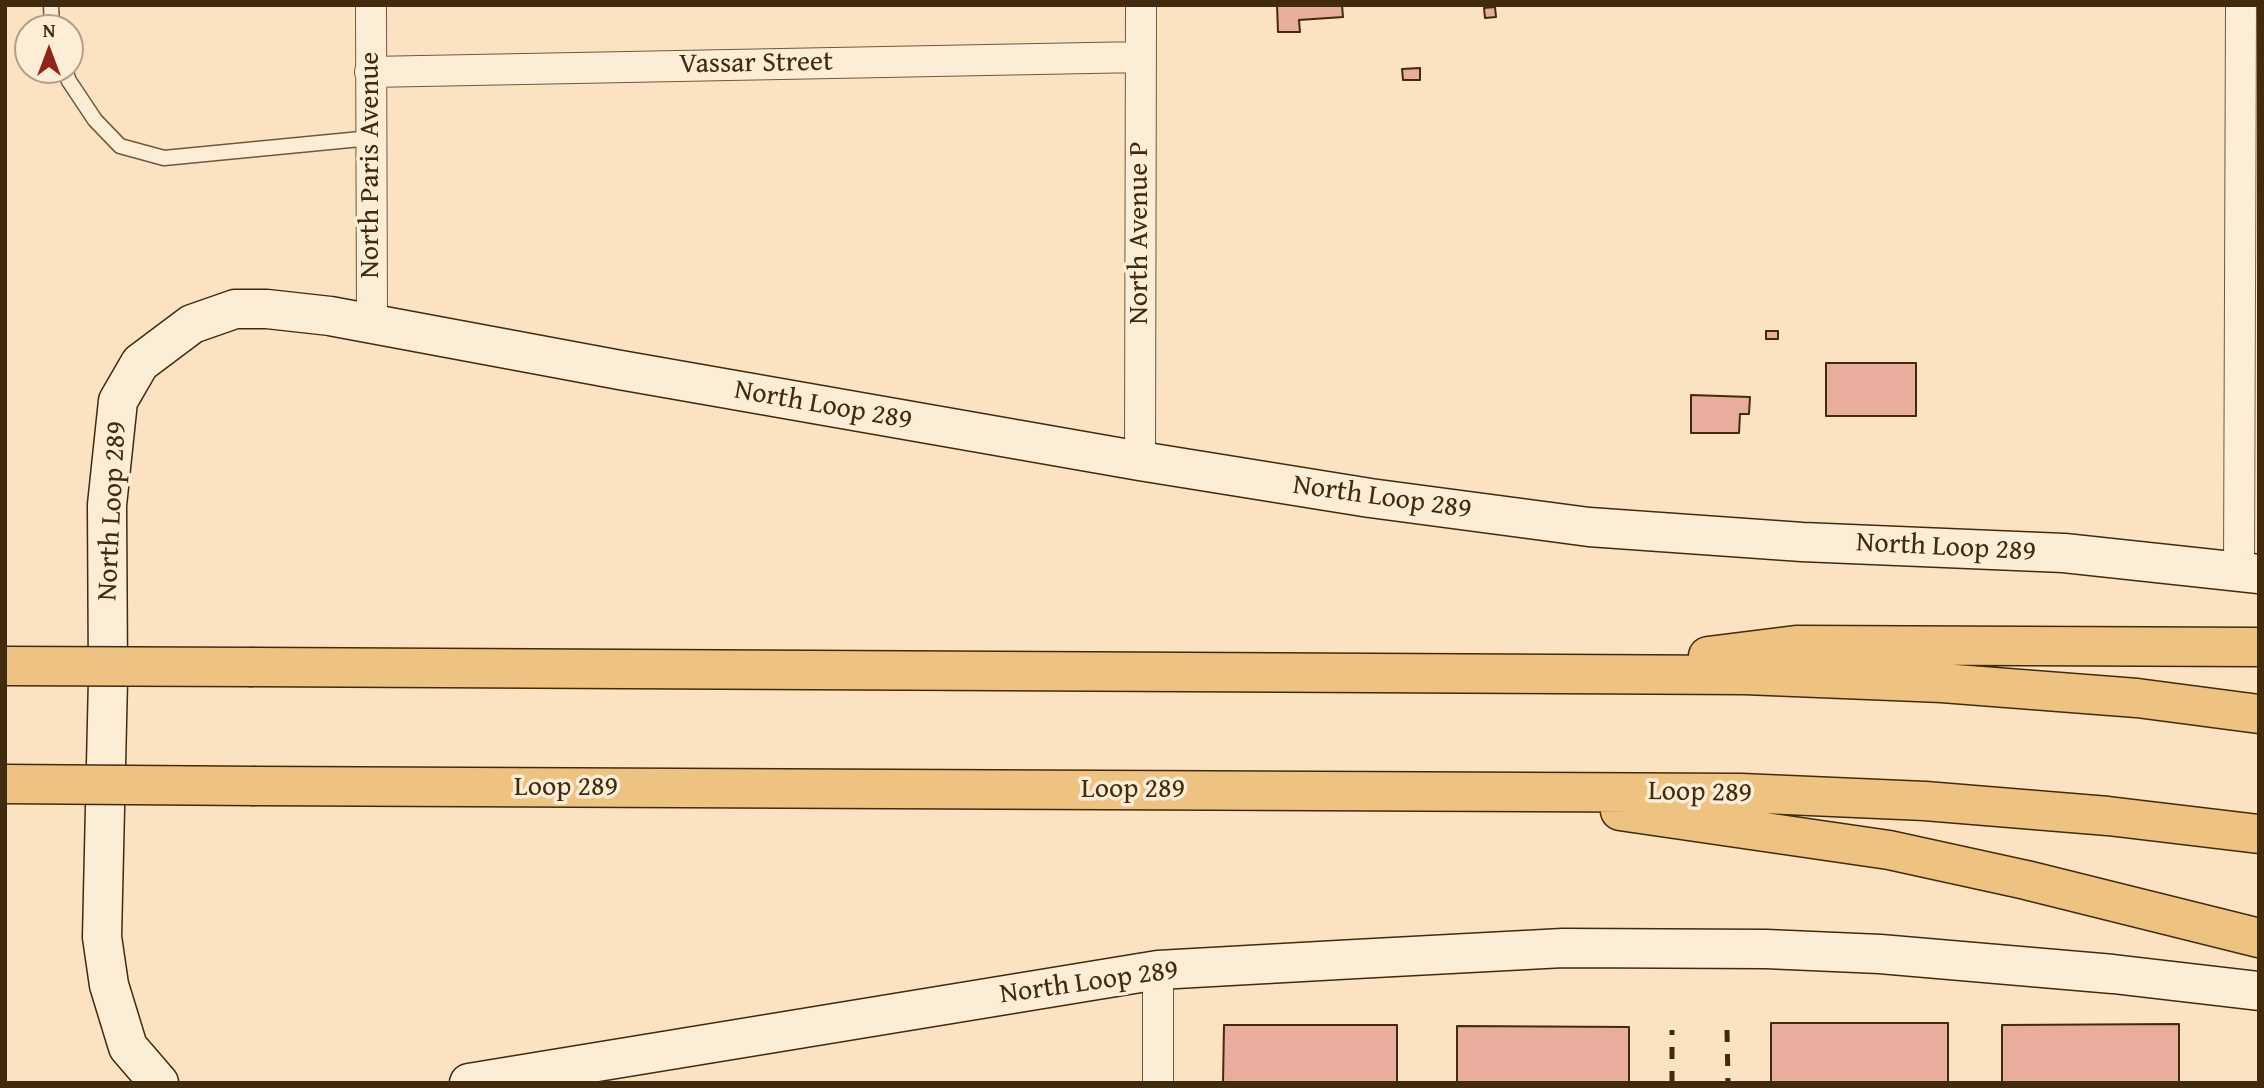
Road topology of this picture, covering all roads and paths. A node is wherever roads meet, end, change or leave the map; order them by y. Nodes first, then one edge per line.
1 (371, 5) edge
2 (1141, 5) edge
3 (2241, 5) edge
4 (1141, 57) junction
5 (370, 72) junction
6 (71, 84) edge
7 (371, 138) junction
8 (372, 325) junction
9 (1140, 461) junction
10 (2249, 572) edge
11 (2259, 647) edge
12 (5, 666) edge
13 (1559, 674) junction
14 (2259, 714) edge
15 (5, 784) edge
16 (1504, 791) junction
17 (2259, 834) edge
18 (2259, 938) edge
19 (1158, 970) junction
20 (2259, 991) edge
21 (159, 1083) edge
22 (469, 1083) edge
23 (1158, 1083) edge

1 - 5 street, North Paris Avenue
2 - 4 street, North Avenue P
3 - 10 street
4 - 5 street, Vassar Street
4 - 9 street, North Avenue P
5 - 7 street, North Paris Avenue
6 - 7 lane
7 - 8 street, North Paris Avenue
8 - 9 main road, North Loop 289
8 - 21 main road, North Loop 289
9 - 10 main road, North Loop 289
11 - 13 highway
12 - 13 highway, bridge
13 - 14 highway
15 - 16 highway, Loop 289, bridge
16 - 17 highway, Loop 289
16 - 18 highway
19 - 20 main road, North Loop 289
19 - 22 main road, North Loop 289
19 - 23 street

